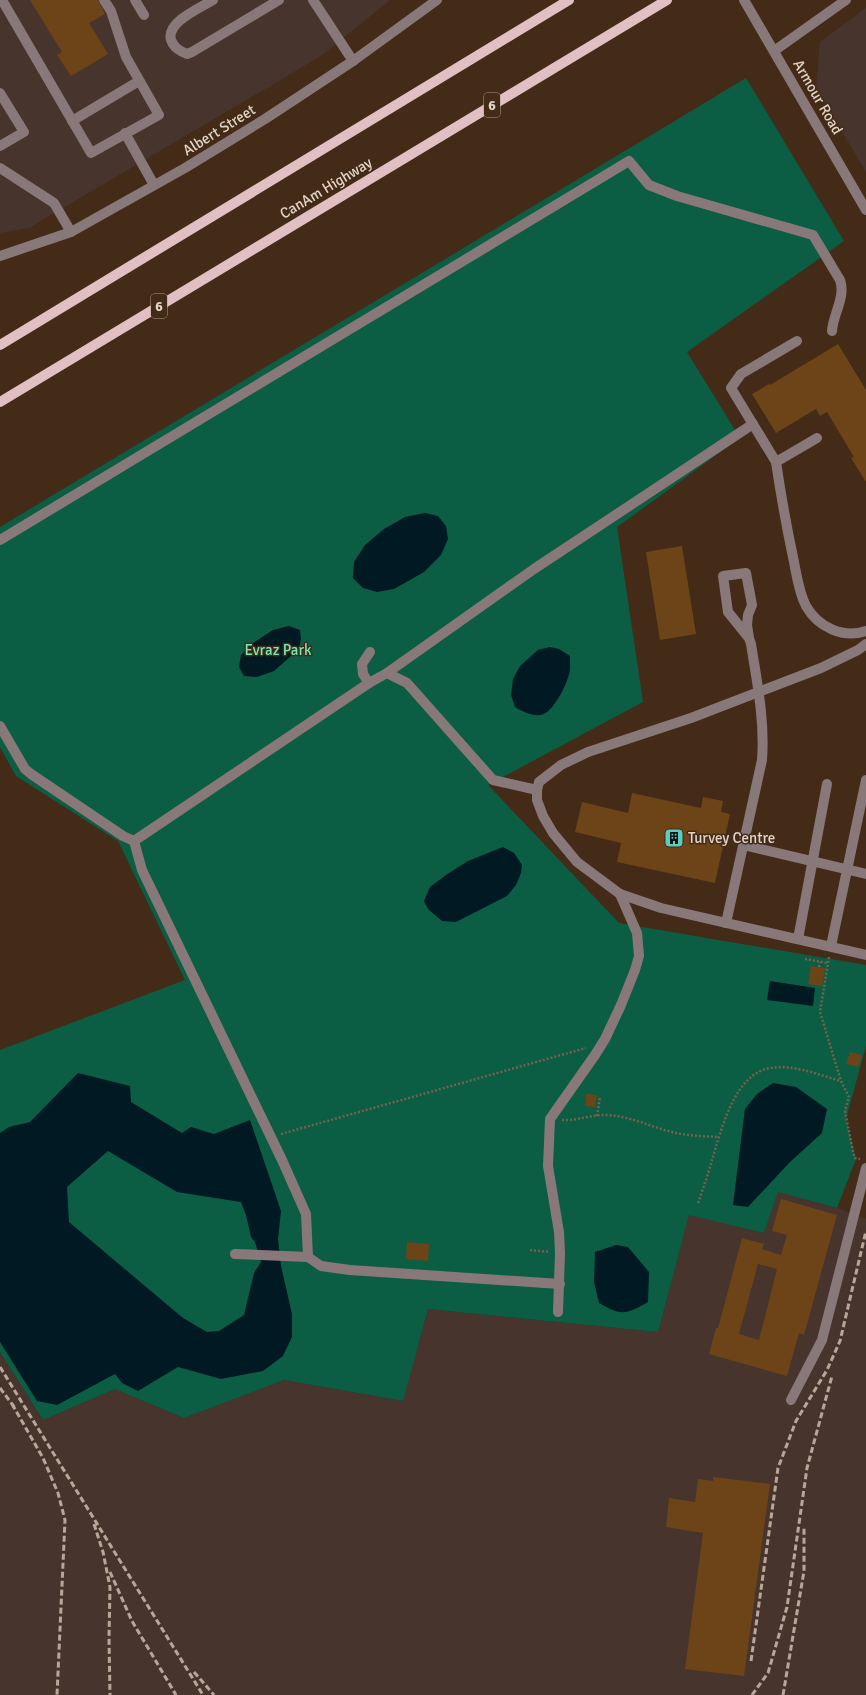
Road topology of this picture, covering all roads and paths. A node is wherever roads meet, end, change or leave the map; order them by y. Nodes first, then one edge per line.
1 (2, 0) edge
2 (104, 0) edge
3 (135, 0) edge
4 (213, 0) edge
5 (279, 0) edge
6 (313, 0) edge
7 (437, 0) edge
8 (569, 0) edge
9 (667, 0) edge
10 (744, 0) edge
11 (846, 0) edge
12 (144, 15) dead end
13 (774, 51) junction
14 (352, 61) junction
15 (139, 81) junction
16 (0, 93) edge
17 (72, 120) junction
18 (125, 134) junction
19 (0, 146) edge
20 (0, 168) edge
21 (154, 185) junction
22 (866, 210) edge
23 (71, 232) junction
24 (0, 256) edge
25 (832, 331) dead end
26 (797, 340) dead end
27 (0, 345) edge
28 (0, 402) edge
29 (753, 424) junction
30 (817, 438) dead end
31 (776, 462) junction
32 (0, 540) edge
33 (866, 631) edge
34 (749, 638) junction
35 (866, 644) edge
36 (370, 652) dead end
37 (387, 673) junction
38 (369, 683) junction
39 (758, 692) junction
40 (0, 726) edge
41 (866, 780) edge
42 (827, 784) dead end
43 (537, 790) junction
44 (134, 841) junction
45 (743, 845) junction
46 (813, 861) junction
47 (847, 870) junction
48 (866, 874) edge
49 (620, 894) junction
50 (726, 923) junction
51 (798, 939) junction
52 (831, 946) junction
53 (866, 955) edge
54 (805, 959) dead end
55 (820, 962) junction
56 (828, 964) junction
57 (819, 967) dead end
58 (592, 1047) dead end
59 (842, 1081) junction
60 (600, 1097) dead end
61 (597, 1116) junction
62 (550, 1119) junction
63 (718, 1137) junction
64 (271, 1138) junction
65 (866, 1159) edge
66 (866, 1168) edge
67 (698, 1204) dead end
68 (530, 1250) dead end
69 (560, 1253) junction
70 (238, 1254) dead end
71 (308, 1257) junction
72 (560, 1284) junction
73 (558, 1312) dead end
74 (791, 1400) dead end

1 - 17 street
2 - 15 street
3 - 12 street
4 - 5 street
6 - 14 street
7 - 14 street, Albert Street
8 - 27 main road
9 - 28 main road, CanAm Highway / 6
10 - 13 street, Armour Road
11 - 13 street
13 - 22 street, Armour Road
14 - 21 street, Albert Street
15 - 17 street
15 - 18 street
16 - 19 street
17 - 18 street
18 - 21 street
20 - 23 street
21 - 23 street, Albert Street
23 - 24 street, Albert Street
25 - 32 street
26 - 29 street
29 - 31 street
29 - 37 street
30 - 31 street
31 - 33 street
34 - 34 street
34 - 39 street
35 - 39 street
36 - 38 street
37 - 38 street
37 - 43 street
38 - 44 street
39 - 43 street
39 - 45 street
40 - 44 street
41 - 47 street
42 - 46 street
43 - 49 street
44 - 64 street
45 - 46 street
45 - 50 street
46 - 47 street
46 - 51 street
47 - 48 street
47 - 52 street
49 - 50 street
49 - 62 street
50 - 51 street
51 - 52 street
52 - 53 street
52 - 56 path
54 - 55 path
55 - 56 path
55 - 57 path
56 - 59 path
58 - 64 path
59 - 63 path
59 - 65 path
60 - 61 path
61 - 62 path
61 - 63 path
62 - 69 street
63 - 67 path
64 - 71 street
66 - 74 street
68 - 69 path
69 - 72 street
70 - 71 street
71 - 72 street
72 - 73 street

